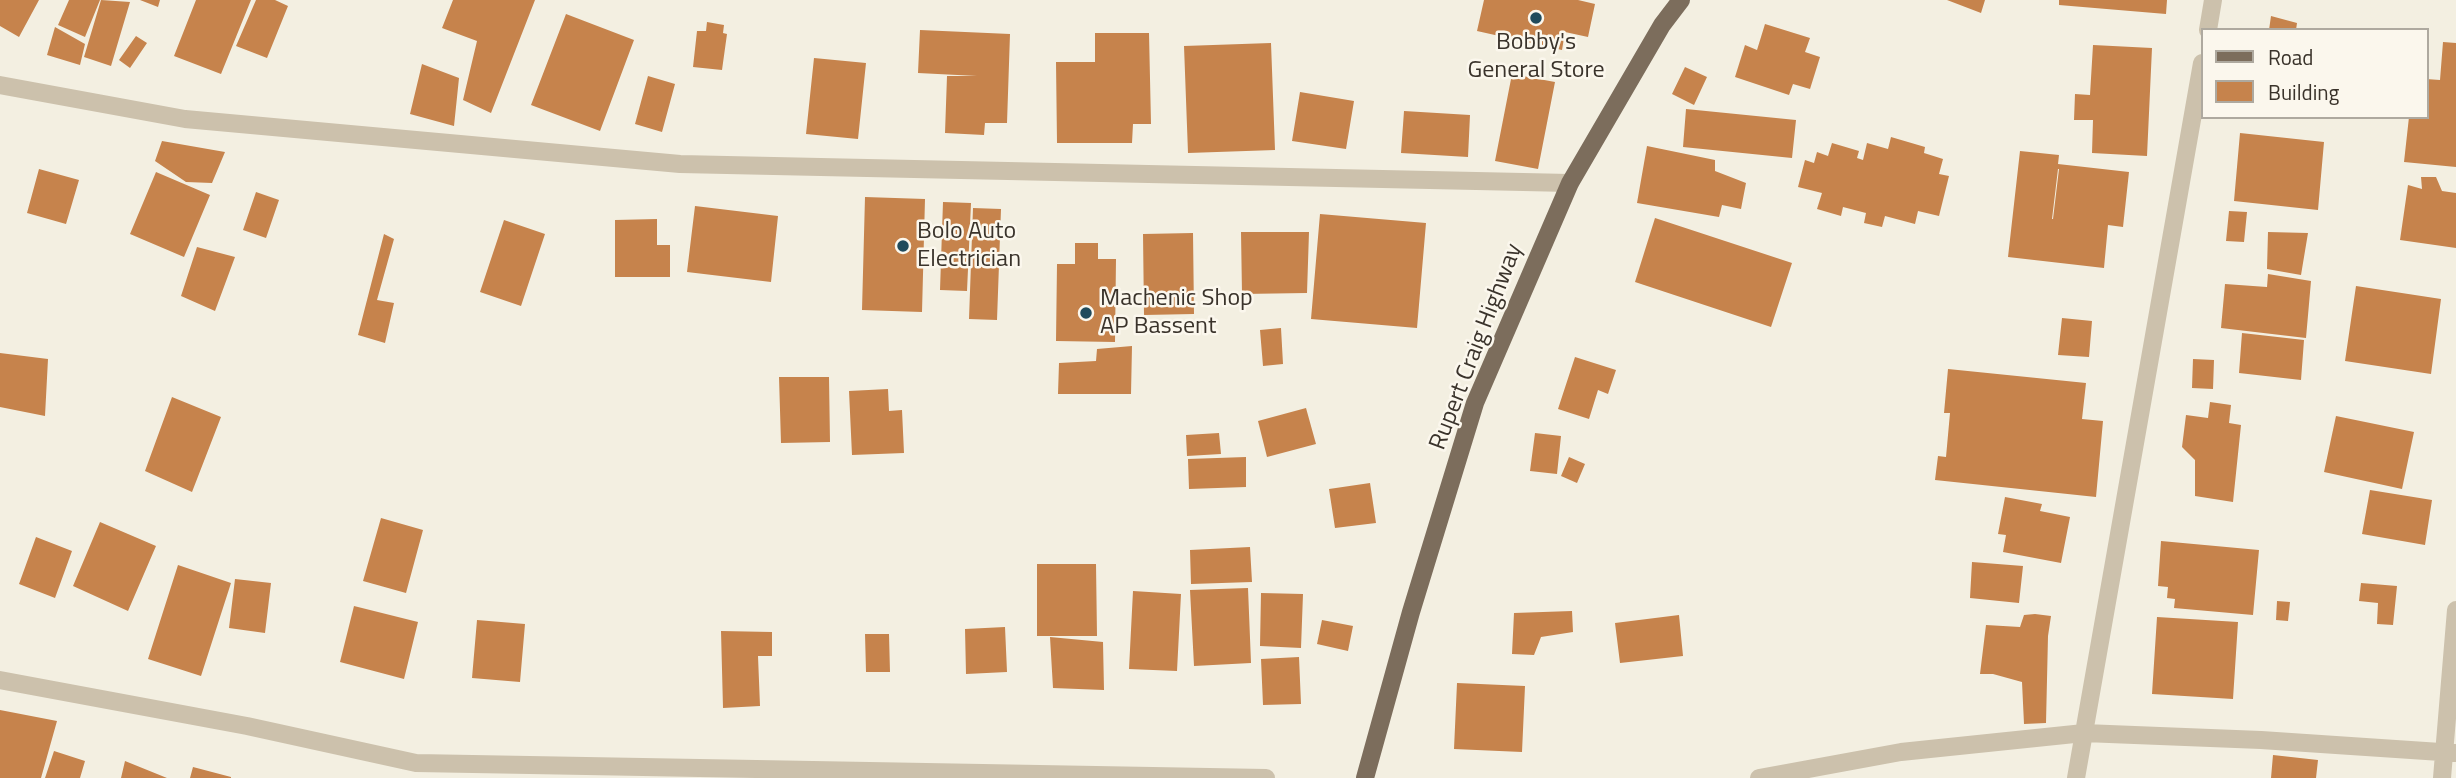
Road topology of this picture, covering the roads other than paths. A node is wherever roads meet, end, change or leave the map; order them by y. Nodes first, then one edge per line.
1 (1681, 0) edge
2 (2213, 0) edge
3 (2208, 28) edge
4 (2200, 74) edge
5 (0, 85) edge
6 (1570, 183) junction
7 (2456, 610) edge
8 (0, 680) edge
9 (2084, 733) junction
10 (2450, 752) edge
11 (1266, 778) edge
12 (1364, 778) edge
13 (1759, 778) edge
14 (2076, 778) edge
15 (2442, 778) edge

1 - 6 main road, Rupert Craig Highway
2 - 3 street
4 - 9 street
5 - 6 street
6 - 12 main road, Rupert Craig Highway
7 - 10 street
8 - 11 street
9 - 10 street
9 - 13 street
9 - 14 street
10 - 15 street

